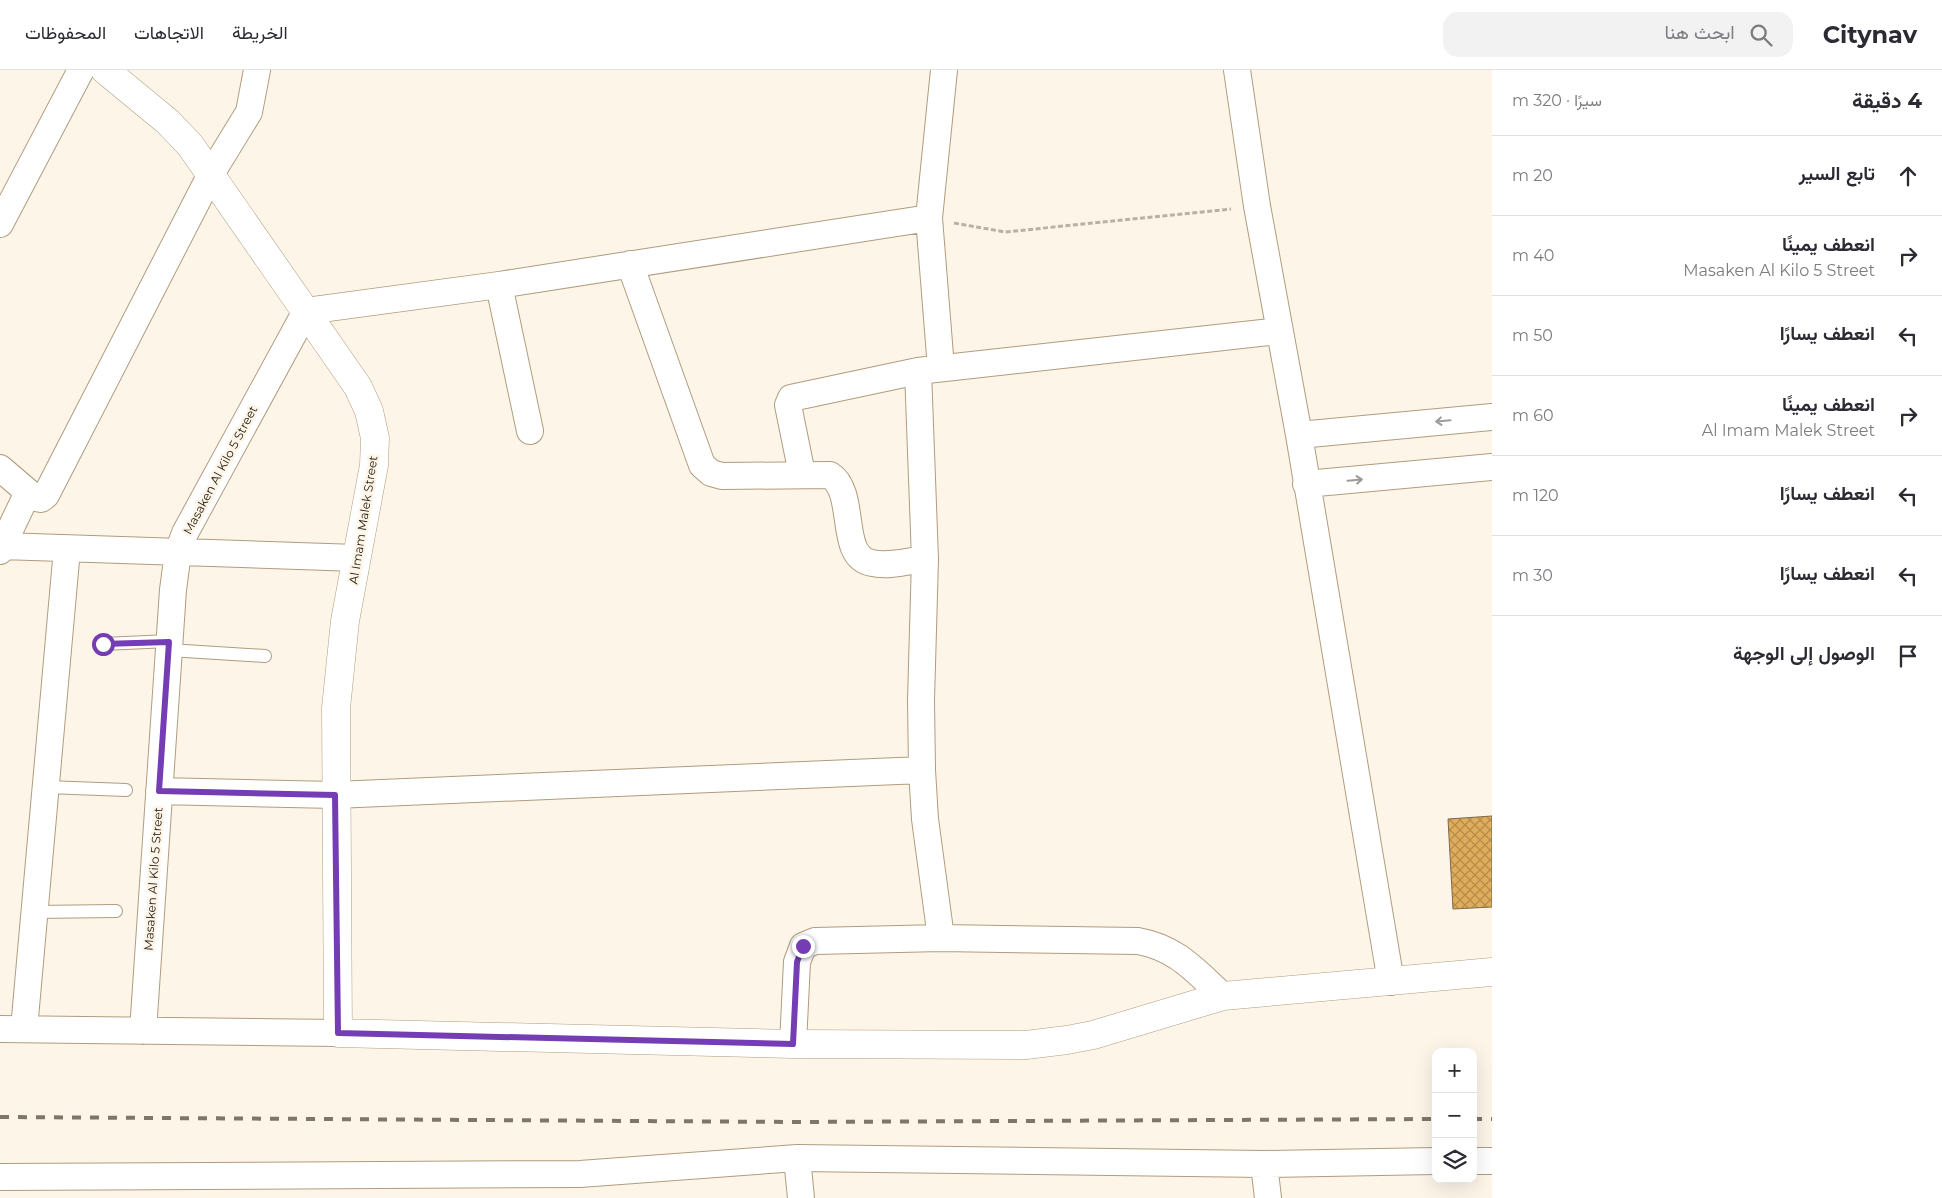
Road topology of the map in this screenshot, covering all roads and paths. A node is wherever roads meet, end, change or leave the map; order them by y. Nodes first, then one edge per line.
1 (81, 70) edge
2 (105, 70) edge
3 (257, 70) edge
4 (944, 70) edge
5 (1237, 70) edge
6 (211, 174) junction
7 (1257, 206) junction
8 (929, 218) junction
9 (0, 224) edge
10 (630, 264) junction
11 (499, 285) junction
12 (306, 310) junction
13 (1279, 331) junction
14 (929, 369) junction
15 (1492, 417) edge
16 (530, 431) dead end
17 (1299, 435) junction
18 (1492, 467) edge
19 (0, 468) edge
20 (802, 474) junction
21 (1306, 484) junction
22 (28, 492) junction
23 (1, 549) edge
24 (67, 549) junction
25 (178, 552) junction
26 (357, 558) junction
27 (925, 559) junction
28 (103, 644) dead end
29 (169, 646) junction
30 (265, 656) dead end
31 (922, 770) junction
32 (46, 787) junction
33 (126, 790) dead end
34 (159, 791) junction
35 (335, 795) junction
36 (34, 912) junction
37 (116, 912) dead end
38 (941, 938) junction
39 (1492, 972) edge
40 (1391, 982) junction
41 (1223, 996) junction
42 (12, 1029) edge
43 (143, 1030) junction
44 (338, 1033) junction
45 (793, 1044) junction
46 (797, 1158) junction
47 (1477, 1161) edge
48 (1492, 1161) edge
49 (1432, 1162) edge
50 (1264, 1164) junction
51 (0, 1177) edge
52 (71, 1187) edge
53 (801, 1198) edge
54 (1268, 1198) edge

1 - 9 street
2 - 6 street, Al Imam Malek Street
3 - 6 street
4 - 8 street
5 - 7 street
6 - 12 street, Al Imam Malek Street
6 - 22 street
7 - 8 path
7 - 13 street
8 - 10 street
8 - 14 street
10 - 11 street
10 - 20 street
11 - 12 street
11 - 16 street
12 - 25 street, Masaken Al Kilo 5 Street
12 - 26 street, Al Imam Malek Street
13 - 14 street
13 - 17 street
14 - 20 street
14 - 27 street
15 -> 17 street
17 - 21 street
21 -> 18 street
19 - 22 street
20 - 27 street
21 - 40 street
22 - 23 street
23 - 24 street
24 - 25 street
24 - 32 street
25 - 26 street
25 - 29 street, Masaken Al Kilo 5 Street
26 - 35 street, Al Imam Malek Street
27 - 31 street
28 - 29 lane
29 - 30 lane
29 - 34 street, Masaken Al Kilo 5 Street
31 - 35 street
31 - 38 street
32 - 33 lane
32 - 36 street
34 - 35 street
34 - 43 street, Masaken Al Kilo 5 Street
35 - 44 street, Al Imam Malek Street
36 - 37 lane
36 - 42 street
38 - 41 street
38 - 45 street
39 - 40 street
40 - 41 street
41 - 45 street
42 - 43 street
43 - 44 street
44 - 45 street
46 - 50 street
46 - 52 street
46 - 53 street
47 - 48 street
49 - 50 street
50 - 54 street
51 - 52 street

